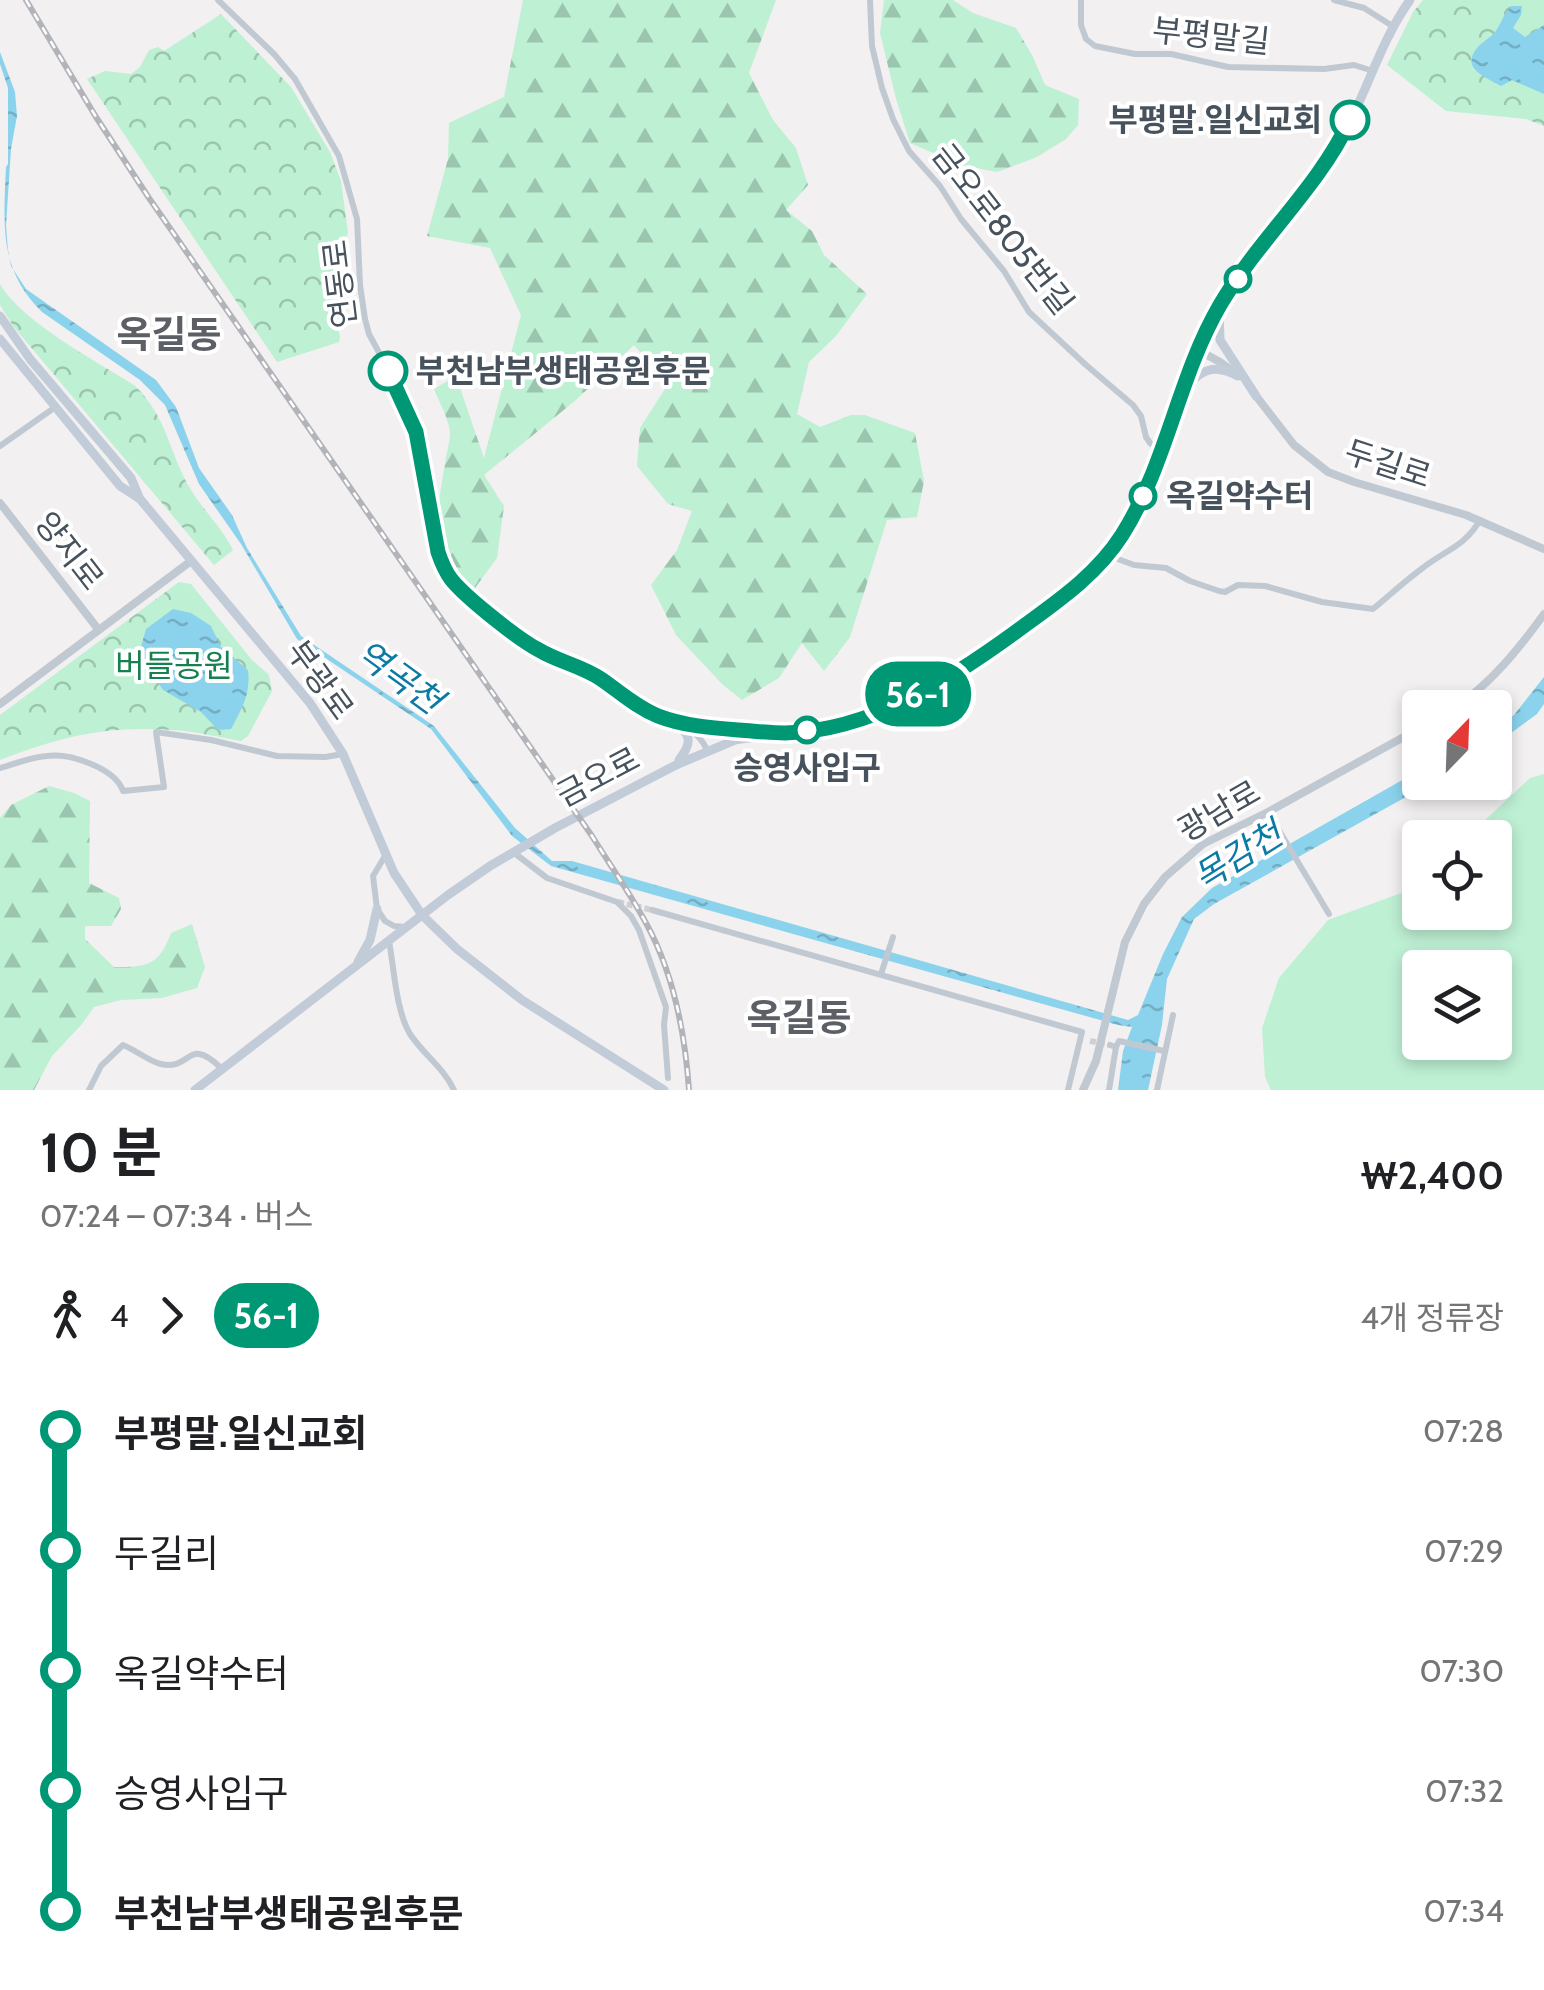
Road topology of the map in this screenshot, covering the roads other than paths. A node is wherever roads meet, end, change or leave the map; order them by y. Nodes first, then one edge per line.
1 (218, 0) edge
2 (870, 0) edge
3 (1081, 0) edge
4 (1334, 0) edge
5 (1410, 0) edge
6 (1394, 27) junction
7 (1373, 70) junction
8 (1220, 306) junction
9 (0, 316) edge
10 (0, 339) edge
11 (1198, 350) junction
12 (1238, 376) junction
13 (1183, 391) junction
14 (1256, 396) junction
15 (54, 408) junction
16 (0, 446) edge
17 (1161, 451) junction
18 (140, 500) junction
19 (0, 503) edge
20 (1480, 520) junction
21 (1543, 549) edge
22 (1107, 556) junction
23 (191, 561) junction
24 (1544, 614) edge
25 (98, 629) junction
26 (1476, 690) edge
27 (0, 704) edge
28 (674, 722) junction
29 (785, 733) junction
30 (1402, 738) edge
31 (707, 750) junction
32 (342, 754) junction
33 (676, 765) junction
34 (0, 768) edge
35 (1268, 812) junction
36 (514, 851) junction
37 (385, 856) junction
38 (377, 908) junction
39 (652, 910) tunnel mouth
40 (1329, 914) dead end
41 (422, 915) junction
42 (409, 926) junction
43 (893, 937) dead end
44 (389, 941) junction
45 (357, 966) junction
46 (881, 974) junction
47 (1173, 1015) dead end
48 (1080, 1038) junction
49 (1090, 1041) tunnel mouth
50 (1164, 1050) junction
51 (221, 1068) junction
52 (668, 1078) dead end
53 (90, 1090) edge
54 (195, 1090) edge
55 (454, 1090) edge
56 (664, 1090) edge
57 (1068, 1090) edge
58 (1084, 1090) edge
59 (1110, 1090) edge
60 (1157, 1090) edge

1 - 28 street, 연동로
2 - 17 street, 금오로805번길
3 - 7 street, 부평말길
4 - 6 street
5 - 6 main road, 금오로
6 - 7 main road, 금오로
7 - 8 main road, 금오로
8 - 11 main road, 금오로
8 - 14 main road
9 - 18 main road, 부광로
10 - 15 main road, 부광로
11 - 12 street, 두길로
11 - 13 main road, 금오로
12 - 13 main road
12 - 14 street, 두길로
13 - 17 main road, 금오로
14 - 20 street, 두길로
15 - 16 street
15 - 18 main road, 부광로
17 - 22 main road, 금오로
18 - 23 main road, 부광로
19 - 25 street, 양지로
20 - 21 street, 두길로
20 - 22 street
22 - 29 main road, 금오로
23 - 25 street
23 - 32 main road, 부광로
24 - 26 street
25 - 27 street
28 - 29 street
28 - 31 street, 연동로
28 - 33 main road
29 - 31 main road, 금오로
30 - 35 street, 광남로
31 - 33 main road, 금오로
32 - 34 street
32 - 37 main road, 부광로
33 - 36 main road, 금오로
35 - 40 street
35 - 58 street, 광남로
36 - 41 main road
36 - 52 street
37 - 38 street
37 - 41 main road, 부광로
38 - 42 street
38 - 45 main road
39 - 46 street
41 - 42 main road
41 - 56 main road, 부광로
42 - 44 main road
43 - 46 street
44 - 45 main road
44 - 55 street
45 - 51 main road
46 - 48 street
47 - 50 street
48 - 49 street
48 - 57 street
50 - 59 street
50 - 60 street
51 - 53 street
51 - 54 main road

